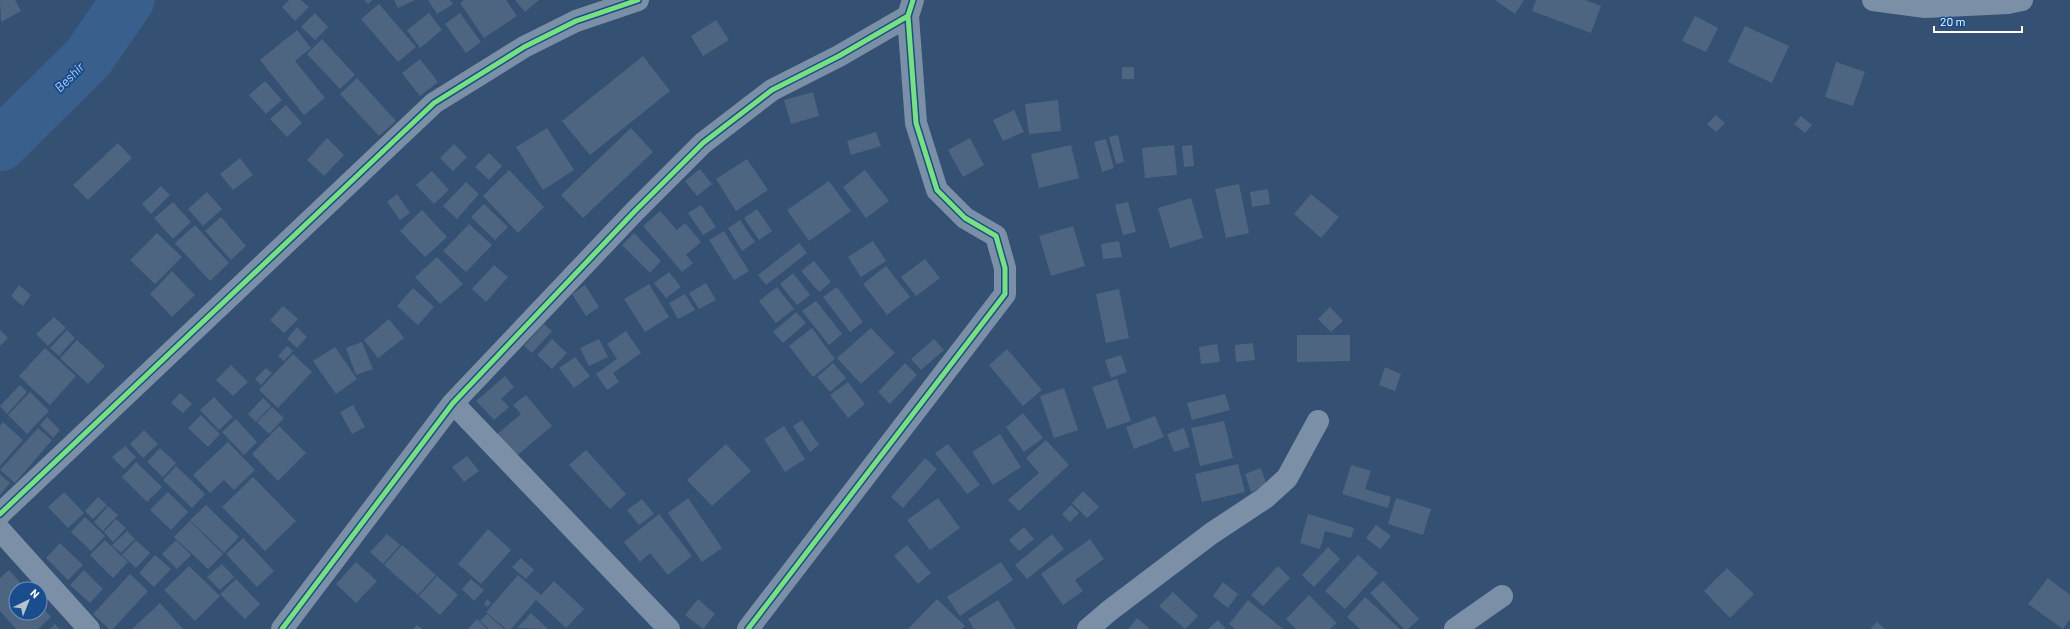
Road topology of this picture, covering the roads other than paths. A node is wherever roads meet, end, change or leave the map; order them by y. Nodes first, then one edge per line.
1 (638, 0) edge
2 (1873, 0) edge
3 (2022, 0) edge
4 (911, 8) edge
5 (452, 403) junction
6 (1318, 421) dead end
7 (0, 514) edge
8 (0, 530) edge
9 (1502, 596) dead end
10 (89, 629) edge
11 (282, 629) edge
12 (669, 629) edge
13 (748, 629) edge
14 (1088, 629) edge
15 (1454, 629) edge

1 - 7 street
2 - 3 street
4 - 5 street
4 - 13 street
5 - 11 street
5 - 12 street
6 - 14 street
8 - 10 street
9 - 15 street

